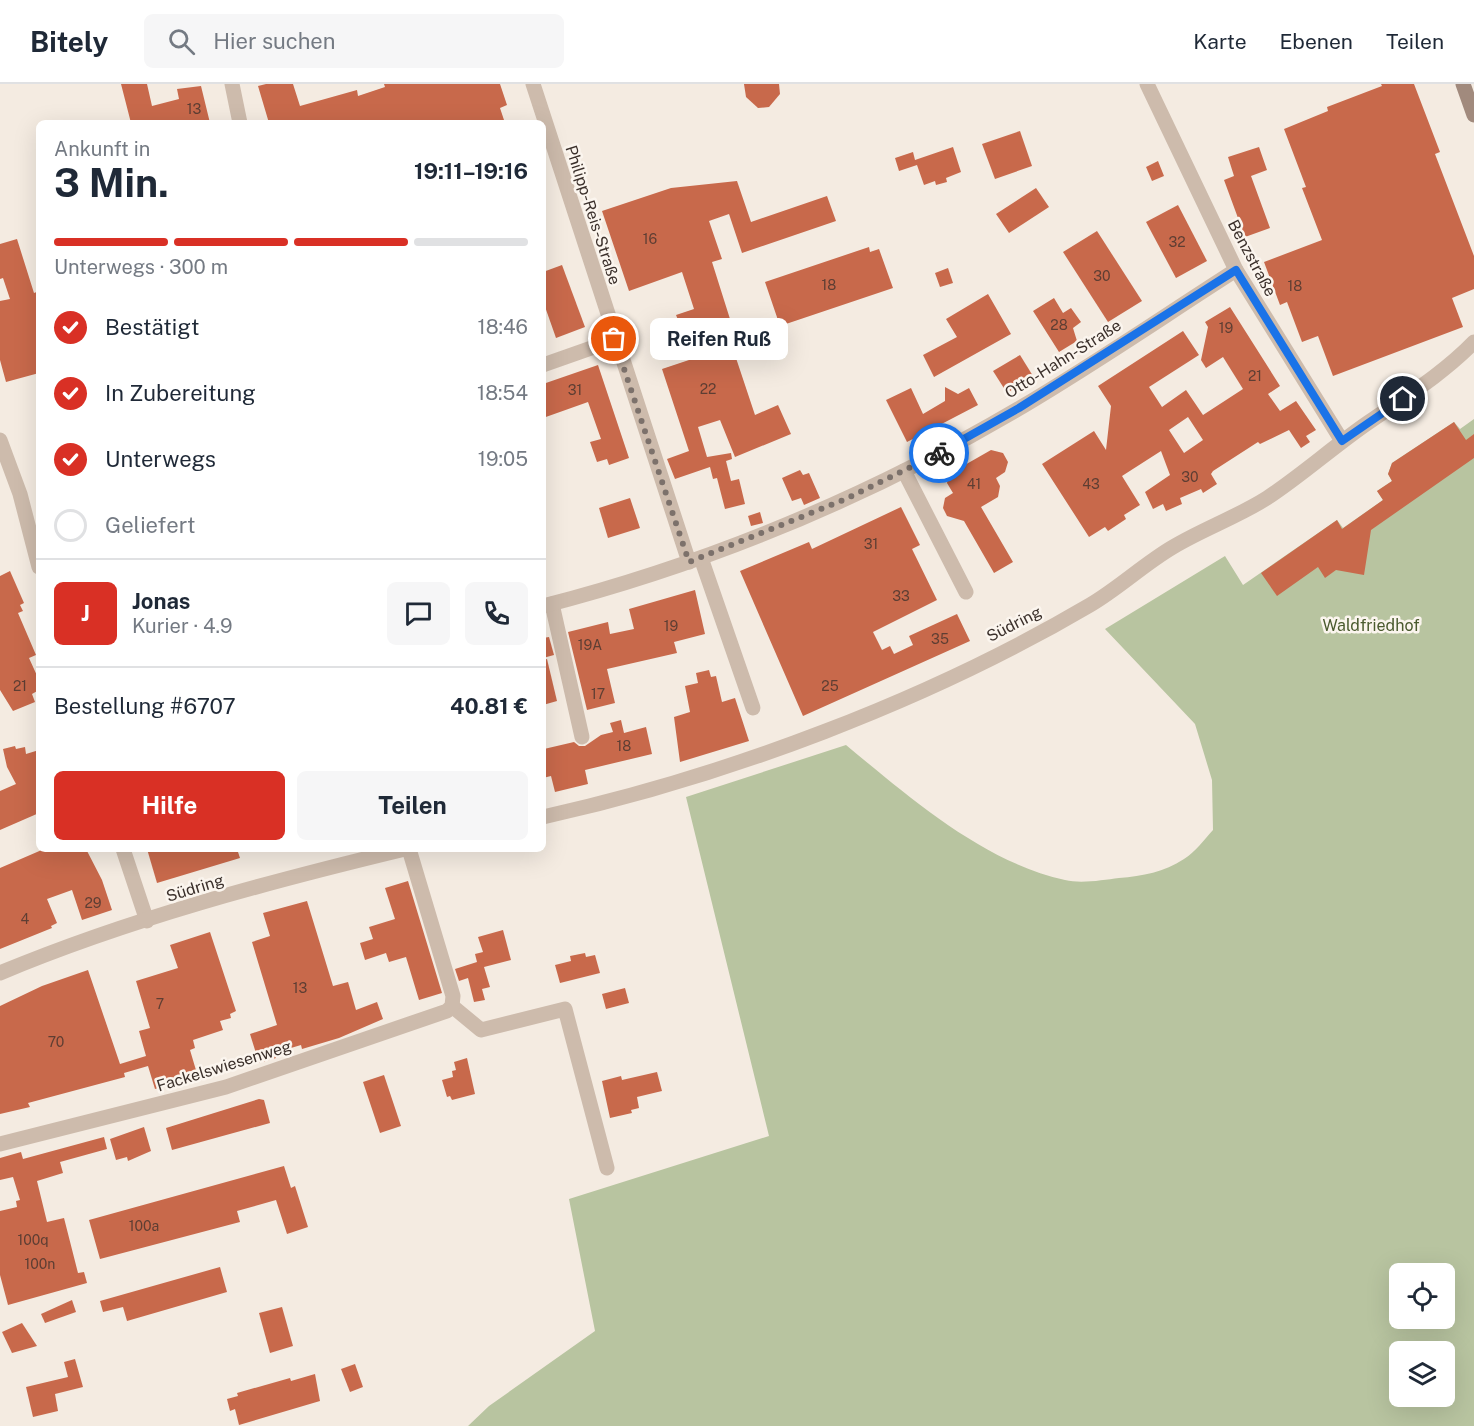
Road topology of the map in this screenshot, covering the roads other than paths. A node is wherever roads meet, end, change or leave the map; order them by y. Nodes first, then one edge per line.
1 (232, 84) edge
2 (532, 84) edge
3 (1147, 84) edge
4 (1462, 84) edge
5 (1474, 115) edge
6 (239, 120) edge
7 (544, 120) edge
8 (546, 128) edge
9 (1236, 270) junction
10 (614, 339) junction
11 (1474, 342) edge
12 (1474, 356) edge
13 (546, 364) edge
14 (1453, 364) junction
15 (0, 440) edge
16 (1342, 441) junction
17 (904, 471) junction
18 (36, 555) edge
19 (695, 560) junction
20 (966, 592) dead end
21 (548, 605) edge
22 (753, 708) dead end
23 (582, 737) dead end
24 (546, 816) edge
25 (124, 852) edge
26 (394, 852) edge
27 (408, 852) edge
28 (147, 921) junction
29 (0, 973) edge
30 (452, 1006) junction
31 (0, 1144) edge
32 (607, 1168) dead end

1 - 6 street
2 - 7 street, Philipp-Reis-Straße
3 - 9 street, Benzstraße
4 - 5 main road
8 - 10 street, Philipp-Reis-Straße
9 - 16 street, Benzstraße
9 - 17 street, Otto-Hahn-Straße
10 - 13 street
10 - 19 street, Philipp-Reis-Straße
11 - 14 street, Südring
12 - 14 street, Südring
14 - 16 street, Südring
15 - 18 street
16 - 24 street, Südring
17 - 19 street, Otto-Hahn-Straße
17 - 20 street
19 - 21 street, Otto-Hahn-Straße
19 - 22 street
21 - 23 street, Otto-Hahn-Straße
25 - 28 street
26 - 28 street, Südring
27 - 30 street
28 - 29 street, Südring
30 - 31 street, Fackelswiesenweg
30 - 32 street

